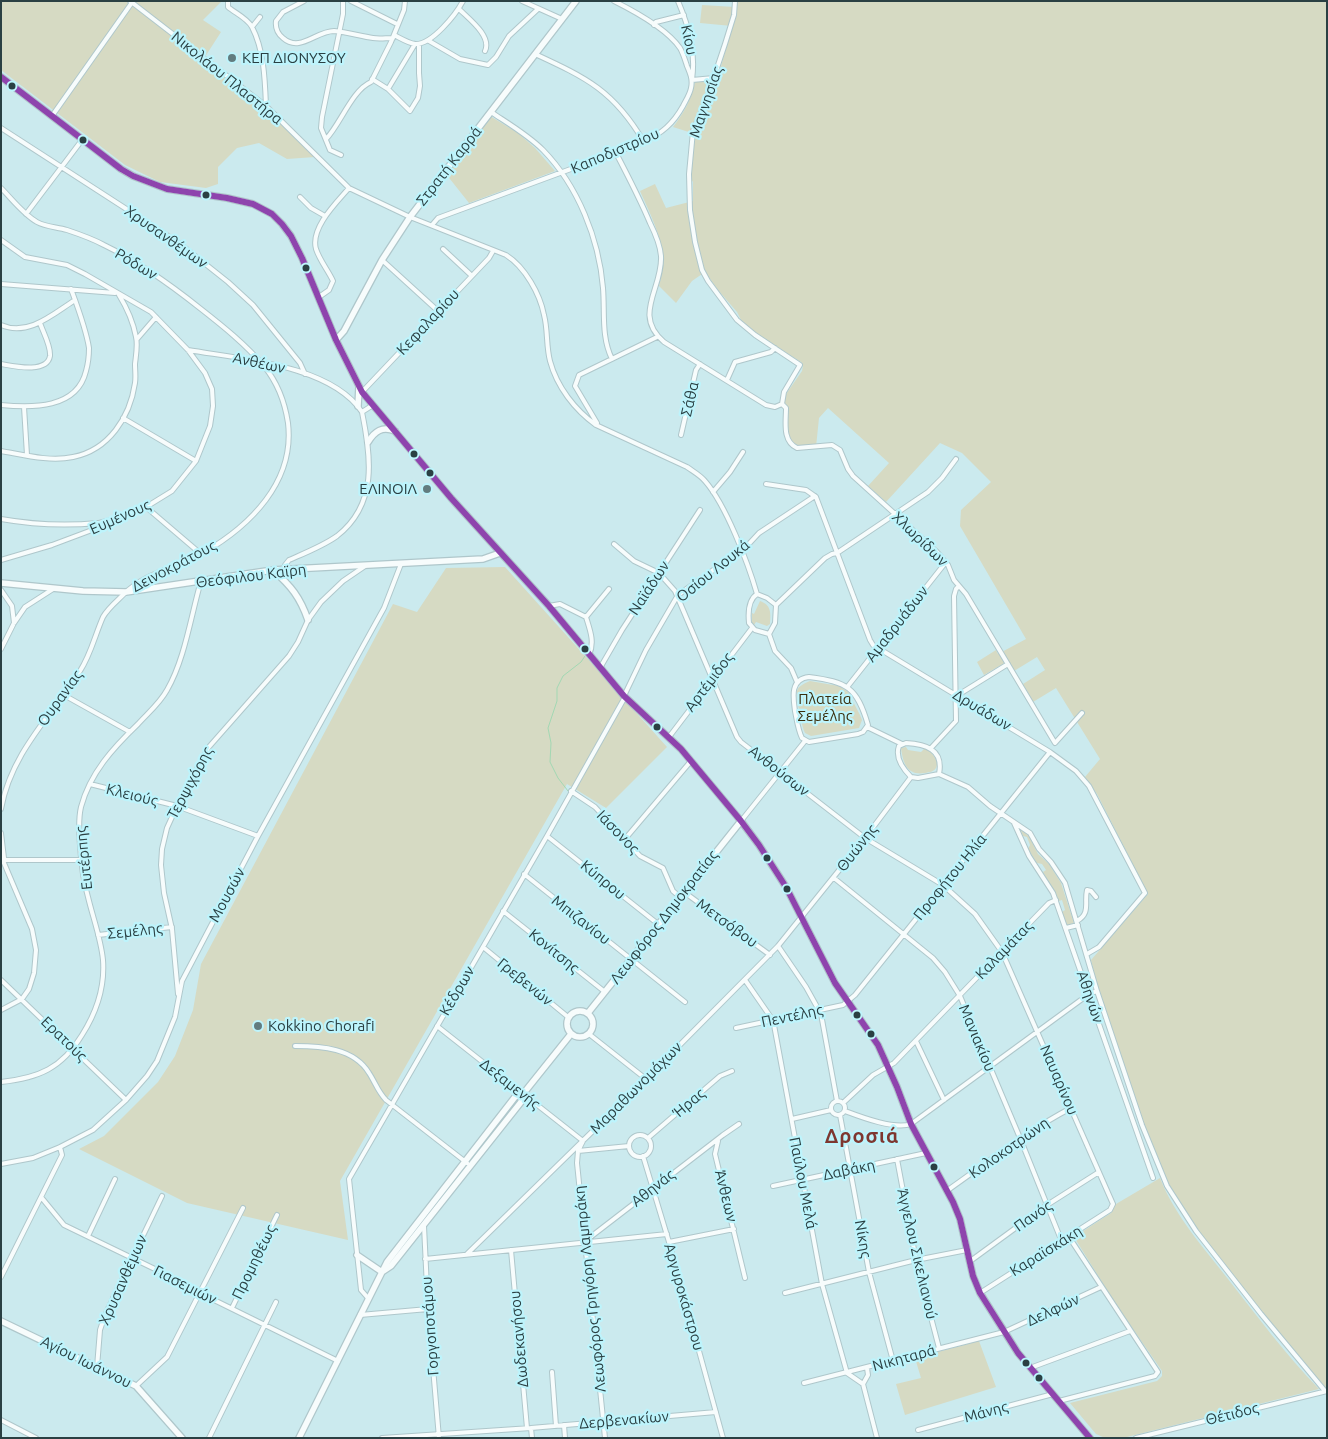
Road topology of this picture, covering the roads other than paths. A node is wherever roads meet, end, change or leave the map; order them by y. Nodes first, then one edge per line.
1 (228, 1) edge
2 (304, 1) edge
3 (344, 1) edge
4 (351, 1) edge
5 (405, 1) edge
6 (464, 1) edge
7 (522, 1) edge
8 (576, 1) edge
9 (614, 1) edge
10 (678, 1) edge
11 (735, 1) edge
12 (132, 2) edge
13 (459, 9) junction
14 (538, 9) junction
15 (684, 15) junction
16 (260, 17) dead end
17 (562, 18) junction
18 (397, 24) junction
19 (654, 25) junction
20 (252, 27) junction
21 (339, 32) junction
22 (393, 37) junction
23 (429, 41) junction
24 (417, 44) junction
25 (485, 51) dead end
26 (535, 54) junction
27 (1, 78) edge
28 (714, 78) junction
29 (372, 79) junction
30 (692, 80) junction
31 (388, 90) junction
32 (266, 106) junction
33 (491, 112) junction
34 (52, 116) junction
35 (1, 128) edge
36 (326, 139) junction
37 (82, 140) junction
38 (644, 142) junction
39 (616, 153) junction
40 (341, 155) dead end
41 (62, 166) junction
42 (561, 173) junction
43 (1, 188) edge
44 (349, 188) junction
45 (300, 197) dead end
46 (26, 214) junction
47 (325, 216) junction
48 (410, 217) junction
49 (432, 225) junction
50 (1, 240) edge
51 (443, 249) dead end
52 (494, 251) junction
53 (382, 260) junction
54 (472, 276) junction
55 (1, 284) edge
56 (71, 289) junction
57 (117, 293) junction
58 (319, 298) junction
59 (75, 300) junction
60 (438, 311) junction
61 (156, 317) junction
62 (40, 322) junction
63 (1, 325) edge
64 (657, 337) junction
65 (137, 339) junction
66 (336, 340) junction
67 (775, 348) junction
68 (188, 350) junction
69 (612, 359) junction
70 (259, 362) junction
71 (1, 364) edge
72 (700, 364) junction
73 (305, 374) junction
74 (727, 380) junction
75 (360, 390) junction
76 (782, 404) junction
77 (1, 405) edge
78 (373, 405) junction
79 (358, 406) junction
80 (24, 407) junction
81 (362, 412) junction
82 (124, 418) junction
83 (596, 425) junction
84 (395, 432) junction
85 (681, 435) dead end
86 (368, 442) junction
87 (1, 451) edge
88 (743, 452) dead end
89 (27, 455) junction
90 (956, 458) dead end
91 (196, 461) junction
92 (766, 484) dead end
93 (713, 492) junction
94 (815, 496) junction
95 (146, 507) junction
96 (700, 510) dead end
97 (896, 514) junction
98 (1, 519) edge
99 (99, 523) junction
100 (614, 544) dead end
101 (741, 550) junction
102 (500, 553) junction
103 (837, 553) junction
104 (201, 554) junction
105 (1, 560) edge
106 (946, 562) junction
107 (402, 564) junction
108 (365, 566) junction
109 (273, 570) junction
110 (284, 570) junction
111 (659, 573) junction
112 (201, 582) junction
113 (1, 583) edge
114 (959, 586) junction
115 (53, 589) junction
116 (609, 589) dead end
117 (1, 590) edge
118 (126, 592) junction
119 (757, 594) junction
120 (677, 596) junction
121 (776, 605) junction
122 (549, 606) junction
123 (586, 617) junction
124 (308, 620) junction
125 (14, 624) junction
126 (752, 628) junction
127 (769, 634) junction
128 (1, 648) edge
129 (878, 648) junction
130 (589, 655) junction
131 (1008, 664) junction
132 (600, 668) junction
133 (712, 678) junction
134 (797, 682) junction
135 (848, 686) junction
136 (62, 694) junction
137 (956, 694) junction
138 (625, 696) junction
139 (1082, 713) dead end
140 (867, 727) junction
141 (130, 732) junction
142 (668, 737) junction
143 (805, 741) junction
144 (902, 744) junction
145 (931, 748) junction
146 (1050, 752) junction
147 (691, 761) junction
148 (780, 772) junction
149 (939, 774) junction
150 (910, 777) junction
151 (90, 784) junction
152 (571, 792) junction
153 (177, 806) junction
154 (1, 809) edge
155 (1002, 813) junction
156 (741, 821) junction
157 (1014, 823) junction
158 (1, 833) edge
159 (258, 836) junction
160 (547, 836) junction
161 (865, 838) junction
162 (625, 839) junction
163 (1, 856) edge
164 (81, 860) junction
165 (3, 861) edge
166 (524, 874) junction
167 (834, 878) junction
168 (943, 886) junction
169 (682, 894) junction
170 (1096, 897) dead end
171 (1056, 900) junction
172 (503, 911) junction
173 (801, 919) junction
174 (1078, 923) junction
175 (658, 924) junction
176 (172, 928) junction
177 (1066, 928) junction
178 (904, 934) junction
179 (98, 935) junction
180 (778, 946) junction
181 (483, 947) junction
182 (1002, 952) junction
183 (770, 954) junction
184 (1087, 954) junction
185 (631, 959) junction
186 (1, 980) edge
187 (180, 980) junction
188 (745, 980) junction
189 (1096, 989) junction
190 (605, 992) junction
191 (1089, 994) junction
192 (960, 996) junction
193 (22, 999) junction
194 (685, 1002) dead end
195 (848, 1002) junction
196 (1, 1010) edge
197 (819, 1010) junction
198 (588, 1013) junction
199 (568, 1017) junction
200 (772, 1019) junction
201 (437, 1026) junction
202 (736, 1028) dead end
203 (1038, 1031) junction
204 (571, 1034) junction
205 (589, 1034) junction
206 (916, 1041) junction
207 (295, 1046) dead end
208 (74, 1049) junction
209 (888, 1066) junction
210 (989, 1066) junction
211 (732, 1071) dead end
212 (646, 1080) junction
213 (1, 1082) edge
214 (523, 1094) junction
215 (126, 1100) junction
216 (944, 1100) junction
217 (837, 1101) junction
218 (844, 1103) junction
219 (392, 1104) junction
220 (1071, 1108) junction
221 (831, 1110) junction
222 (845, 1111) junction
223 (840, 1115) junction
224 (792, 1119) junction
225 (739, 1124) dead end
226 (911, 1124) junction
227 (723, 1135) junction
228 (648, 1138) junction
229 (1020, 1138) junction
230 (582, 1142) junction
231 (629, 1146) junction
232 (60, 1147) junction
233 (578, 1151) junction
234 (926, 1153) junction
235 (643, 1156) junction
236 (897, 1159) junction
237 (465, 1161) junction
238 (1, 1164) edge
239 (471, 1166) junction
240 (850, 1169) junction
241 (1099, 1172) junction
242 (1153, 1178) dead end
243 (115, 1179) dead end
244 (803, 1180) junction
245 (773, 1186) dead end
246 (653, 1188) junction
247 (948, 1190) junction
248 (162, 1196) dead end
249 (41, 1197) junction
250 (1047, 1205) junction
251 (243, 1208) dead end
252 (1112, 1208) joint
253 (277, 1215) dead end
254 (424, 1215) junction
255 (424, 1224) junction
256 (734, 1229) junction
257 (667, 1234) junction
258 (88, 1236) junction
259 (1069, 1237) junction
260 (584, 1242) junction
261 (669, 1242) junction
262 (1062, 1242) junction
263 (511, 1250) junction
264 (967, 1250) junction
265 (467, 1254) junction
266 (357, 1255) junction
267 (132, 1258) junction
268 (425, 1259) junction
269 (916, 1260) junction
270 (969, 1262) junction
271 (382, 1272) junction
272 (869, 1272) junction
273 (1, 1277) edge
274 (745, 1278) dead end
275 (822, 1284) junction
276 (1102, 1287) junction
277 (785, 1293) dead end
278 (980, 1293) junction
279 (199, 1294) junction
280 (368, 1298) junction
281 (276, 1302) dead end
282 (232, 1308) junction
283 (428, 1310) junction
284 (360, 1315) junction
285 (1, 1321) edge
286 (265, 1325) junction
287 (1130, 1331) junction
288 (1004, 1332) junction
289 (939, 1348) junction
290 (338, 1361) junction
291 (893, 1361) junction
292 (97, 1367) junction
293 (867, 1368) junction
294 (1030, 1368) junction
295 (552, 1372) dead end
296 (847, 1373) junction
297 (804, 1383) dead end
298 (863, 1384) junction
299 (136, 1386) junction
300 (1326, 1391) edge
301 (1053, 1394) junction
302 (1059, 1401) junction
303 (716, 1412) junction
304 (1, 1420) edge
305 (603, 1422) junction
306 (564, 1425) junction
307 (556, 1426) junction
308 (529, 1428) junction
309 (918, 1430) dead end
310 (439, 1435) edge
311 (36, 1438) edge
312 (182, 1438) edge
313 (210, 1438) edge
314 (299, 1438) edge
315 (382, 1438) edge
316 (532, 1438) edge
317 (565, 1438) edge
318 (605, 1438) edge
319 (723, 1438) edge
320 (877, 1438) edge
321 (1090, 1438) edge
322 (1136, 1438) edge

1 - 20 street
2 - 21 street
3 - 21 street
4 - 18 street
5 - 18 street
6 - 13 street
7 - 14 street
8 - 17 street, Στρατή Καρρά
9 - 19 street
10 - 15 street, Κίου
11 - 28 street, Μαγνησίας
12 - 32 street, Νικολάου Πλαστήρα
12 - 34 street
13 - 23 street
13 - 25 street
14 - 17 street
14 - 23 street
15 - 19 street
15 - 30 street, Κίου
16 - 20 street
17 - 26 street, Στρατή Καρρά
18 - 22 street
19 - 30 street
20 - 32 street
21 - 22 street
21 - 36 street
22 - 24 street
22 - 29 street
23 - 24 street
24 - 31 street
24 - 31 street
26 - 33 street, Στρατή Καρρά
26 - 38 street
27 - 34 street
28 - 30 street
28 - 67 street, Μαγνησίας
29 - 31 street
29 - 36 street
30 - 38 street, Καποδιστρίου
32 - 44 street, Νικολάου Πλαστήρα
33 - 42 street
33 - 48 street, Στρατή Καρρά
34 - 37 street
35 - 41 street, Χρυσανθέμων
36 - 40 street
37 - 41 street
37 - 58 street
38 - 39 street, Καποδιστρίου
39 - 42 street, Καποδιστρίου
39 - 64 street
41 - 46 street
41 - 73 street, Χρυσανθέμων
42 - 49 street, Καποδιστρίου
42 - 69 street
43 - 46 street, Ρόδων
44 - 47 street
44 - 48 street, Νικολάου Πλαστήρα
45 - 47 street
46 - 70 street, Ρόδων
47 - 58 street
48 - 49 street, Νικολάου Πλαστήρα
48 - 53 street, Στρατή Καρρά
49 - 52 street, Νικολάου Πλαστήρα
50 - 57 street
51 - 54 street
52 - 54 street, Κεφαλαρίου
52 - 83 street, Νικολάου Πλαστήρα
53 - 60 street
53 - 66 street, Στρατή Καρρά
54 - 60 street, Κεφαλαρίου
55 - 56 street
56 - 57 street
56 - 59 street
57 - 61 street
57 - 65 street
58 - 66 street
59 - 62 street
59 - 80 street
60 - 75 street, Κεφαλαρίου
61 - 65 street
61 - 68 street
62 - 63 street
62 - 71 street
64 - 69 street
64 - 72 street
65 - 82 street
66 - 75 street
67 - 74 street
67 - 76 street, Μαγνησίας
68 - 70 street, Ανθέων
68 - 91 street, Ευμένους
69 - 83 street
70 - 73 street, Ανθέων
70 - 104 street, Δεινοκράτους
72 - 74 street
72 - 85 street, Σάθα
73 - 79 street, Ανθέων
74 - 76 street
75 - 78 street
75 - 79 street
76 - 97 street, Χλωρίδων
77 - 80 street
78 - 81 street
78 - 84 street
79 - 81 street, Ανθέων
80 - 89 street
81 - 86 street
82 - 89 street
82 - 91 street
83 - 93 street, Νικολάου Πλαστήρα
84 - 86 street
84 - 102 street
86 - 110 street
87 - 89 street
88 - 93 street
90 - 97 street
91 - 95 street, Ευμένους
92 - 94 street
93 - 101 street, Νικολάου Πλαστήρα
94 - 101 street, Οσίου Λουκά
94 - 103 street, Δρυάδων
95 - 99 street, Ευμένους
95 - 104 street
96 - 111 street, Ναϊάδων
97 - 103 street
97 - 106 street, Χλωρίδων
98 - 99 street
99 - 105 street, Ευμένους
100 - 111 street, Ανθούσων
101 - 119 street, Νικολάου Πλαστήρα
101 - 120 street, Οσίου Λουκά
102 - 107 street, Θεόφιλου Καϊρη
102 - 122 street
103 - 121 street
103 - 129 street, Δρυάδων
104 - 118 street, Δεινοκράτους
106 - 114 street, Χλωρίδων
106 - 129 street, Αμαδρυάδων
107 - 108 street, Θεόφιλου Καϊρη
107 - 159 street, Μουσών
108 - 110 street, Θεόφιλου Καϊρη
108 - 124 street, Τερψιχόρης
109 - 110 street, Θεόφιλου Καϊρη
109 - 112 street, Θεόφιλου Καϊρη
109 - 124 street
111 - 120 street, Ανθούσων
111 - 132 street, Ναϊάδων
112 - 118 street, Θεόφιλου Καϊρη
112 - 141 street, Ευτέρπης
113 - 115 street, Θεόφιλου Καϊρη
114 - 131 street, Χλωρίδων
114 - 137 street
115 - 118 street, Θεόφιλου Καϊρη
115 - 125 street
116 - 123 street
117 - 125 street
118 - 136 street, Ουρανίας
119 - 121 street
119 - 126 street
120 - 133 street, Ανθούσων
120 - 138 street, Οσίου Λουκά
121 - 127 street
122 - 123 street
122 - 130 street
123 - 130 street
124 - 153 street, Τερψιχόρης
125 - 128 street
126 - 127 street
126 - 133 street, Αρτέμιδος
127 - 134 street
129 - 135 street, Αμαδρυάδων
129 - 137 street, Δρυάδων
130 - 132 street
131 - 137 street
131 - 139 street, Χλωρίδων
132 - 138 street
133 - 142 street, Αρτέμιδος
133 - 148 street, Ανθούσων
134 - 135 street
134 - 143 street
135 - 140 street
136 - 141 street
136 - 154 street, Ουρανίας
137 - 145 street
137 - 146 street, Δρυάδων
138 - 142 street
138 - 152 street, Κέδρων
140 - 143 street
140 - 144 street
141 - 151 street, Ευτέρπης
142 - 147 street
143 - 148 street
144 - 145 street
144 - 150 street
145 - 149 street
146 - 155 street, Προφήτου Ηλία
146 - 184 street, Δρυάδων
147 - 156 street
147 - 162 street
148 - 156 street
148 - 161 street, Ανθούσων
149 - 150 street
149 - 155 street, Αθηνών
150 - 161 street, Θυώνης
151 - 153 street, Κλειούς
151 - 164 street, Ευτέρπης
152 - 160 street, Κέδρων
152 - 162 street, Ιάσονος
153 - 159 street, Κλειούς
153 - 176 street, Τερψιχόρης
155 - 157 street, Αθηνών
155 - 168 street, Προφήτου Ηλία
156 - 169 street, Λεωφόρος Δημοκρατίας
156 - 173 street
157 - 171 street, Αθηνών
157 - 174 street, Αθηνών
158 - 165 street
159 - 187 street, Μουσών
160 - 166 street, Κέδρων
160 - 175 street, Κύπρου
161 - 167 street, Θυώνης
161 - 168 street, Ανθούσων
162 - 169 street, Ιάσονος
163 - 165 street
164 - 165 street
164 - 179 street, Ευτέρπης
165 - 193 street
166 - 172 street, Κέδρων
166 - 185 street, Μπιζανίου
167 - 173 street, Θυώνης
167 - 178 street, Μανιακίου
168 - 178 street, Προφήτου Ηλία
168 - 182 street, Ανθούσων
169 - 175 street, Λεωφόρος Δημοκρατίας
169 - 183 street, Μετσόβου
170 - 174 street
171 - 177 street, Αθηνών
171 - 182 street, Καλαμάτας
172 - 181 street, Κέδρων
172 - 190 street, Κονίτσης
173 - 180 street, Μαραθωνομάχων
173 - 195 street
174 - 177 street
174 - 184 street, Αθηνών
175 - 185 street, Λεωφόρος Δημοκρατίας
176 - 179 street, Σεμέλης
176 - 187 street, Τερψιχόρης
177 - 191 street, Αθηνών
178 - 192 street, Μανιακίου
178 - 195 street, Προφήτου Ηλία
179 - 208 street, Ευτέρπης
180 - 183 street, Μαραθωνομάχων
180 - 197 street, Μετσόβου
181 - 199 street, Γρεβενών
181 - 201 street, Κέδρων
182 - 192 street, Καλαμάτας
182 - 203 street, Ναυαρίνου
183 - 188 street, Μαραθωνομάχων
184 - 189 street, Αθηνών
185 - 190 street, Λεωφόρος Δημοκρατίας
185 - 194 street, Μπιζανίου
186 - 193 street, Ερατούς
187 - 215 street, Τερψιχόρης
188 - 200 street, Παύλου Μελά
188 - 212 street, Μαραθωνομάχων
189 - 191 street
189 - 300 street, Αθηνών
190 - 198 street, Λεωφόρος Δημοκρατίας
191 - 203 street
191 - 242 street, Αθηνών
192 - 206 street, Καλαμάτας
192 - 210 street, Μανιακίου
193 - 196 street
193 - 208 street, Ερατούς
195 - 197 street, Πεντέλης
195 - 209 street
197 - 200 street, Πεντέλης
197 - 217 street
198 - 199 street
198 - 205 street
199 - 204 street
200 - 202 street, Πεντέλης
200 - 224 street, Παύλου Μελά
201 - 214 street, Δεξαμενής
201 - 219 street, Κέδρων
203 - 210 street
203 - 220 street, Ναυαρίνου
204 - 205 street
204 - 214 street
205 - 212 street
206 - 209 street, Καλαμάτας
206 - 216 street
207 - 219 street
208 - 213 street, Ευτέρπης
208 - 215 street, Ερατούς
209 - 218 street, Καλαμάτας
209 - 226 street
210 - 216 street
210 - 229 street, Μανιακίου
211 - 228 street, Ήρας
212 - 230 street, Μαραθωνομάχων
214 - 230 street, Δεξαμενής
214 - 237 street
214 - 239 street
215 - 232 street
216 - 226 street
217 - 218 street
217 - 221 street
218 - 222 street
219 - 237 street
219 - 266 street, Κέδρων
220 - 229 street, Κολοκοτρώνη
220 - 241 street, Ναυαρίνου
221 - 223 street
221 - 224 street
222 - 223 street
222 - 226 street
223 - 240 street, Νίκης
224 - 244 street, Παύλου Μελά
225 - 227 street
226 - 234 street
227 - 246 street, Αθηνάς
227 - 256 street, Άνθεων
228 - 231 street
228 - 235 street
229 - 247 street, Κολοκοτρώνη
229 - 250 street, Μανιακίου
230 - 233 street, Λεωφόρος Γρηγόρη Λαμπράκη
230 - 265 street, Μαραθωνομάχων
231 - 233 street
231 - 235 street
232 - 238 street
232 - 249 street
233 - 260 street, Λεωφόρος Γρηγόρη Λαμπράκη
234 - 236 street, Δαβάκη
234 - 247 street
235 - 246 street, Αργυροκάστρου
236 - 240 street, Δαβάκη
236 - 269 street, Άγγελου Σικελιανού
237 - 239 street
237 - 254 street
239 - 255 street
240 - 244 street, Δαβάκη
240 - 272 street, Νίκης
241 - 250 street, Πανός
241 - 252 street, Ναυαρίνου
243 - 258 street
244 - 245 street, Δαβάκη
244 - 275 street, Παύλου Μελά
246 - 257 street, Αργυροκάστρου
246 - 260 street, Αθηνάς
247 - 264 street
248 - 267 street, Χρυσανθέμων
249 - 258 street, Γιασεμιών
249 - 273 street
250 - 262 street, Μανιακίου
250 - 270 street, Πανός
251 - 279 street
252 - 259 street, Καραϊσκάκη
253 - 282 street, Προμηθέως
254 - 255 street, Γοργοποτάμου
254 - 271 street
255 - 268 street, Γοργοποτάμου
255 - 271 street
256 - 261 street
256 - 274 street, Άνθεων
257 - 260 street
257 - 261 street, Αργυροκάστρου
258 - 267 street, Γιασεμιών
259 - 262 street, Καραϊσκάκη
259 - 276 street
260 - 263 street
260 - 305 street, Λεωφόρος Γρηγόρη Λαμπράκη
261 - 303 street, Αργυροκάστρου
262 - 278 street, Καραϊσκάκη
263 - 265 street
263 - 308 street, Δωδεκανήσου
264 - 269 street
264 - 270 street
265 - 268 street
266 - 271 street
266 - 280 street, Κέδρων
267 - 279 street, Γιασεμιών
267 - 292 street, Χρυσανθέμων
268 - 283 street, Γοργοποτάμου
269 - 272 street
269 - 289 street, Άγγελου Σικελιανού
270 - 278 street
271 - 280 street
272 - 275 street
272 - 291 street, Νίκης
275 - 277 street
275 - 296 street, Παύλου Μελά
276 - 287 street
276 - 288 street, Δελφών
278 - 288 street
279 - 282 street, Γιασεμιών
279 - 299 street
280 - 284 street
281 - 286 street
282 - 286 street, Γιασεμιών
283 - 284 street
283 - 310 street, Γοργοποτάμου
284 - 290 street
285 - 292 street, Αγίου Ιωάννου
286 - 290 street, Γιασεμιών
286 - 313 street
287 - 294 street
287 - 302 street
288 - 289 street, Νικηταρά
288 - 294 street
289 - 291 street, Νικηταρά
290 - 314 street
291 - 293 street, Νικηταρά
292 - 299 street, Αγίου Ιωάννου
293 - 296 street, Νικηταρά
293 - 298 street
294 - 301 street
295 - 307 street
296 - 297 street, Νικηταρά
296 - 298 street
298 - 320 street
299 - 312 street, Αγίου Ιωάννου
300 - 322 street, Θέτιδος
301 - 302 street
301 - 309 street, Μάνης
302 - 321 street
303 - 305 street, Δερβενακίων
303 - 319 street, Αργυροκάστρου
304 - 311 street
305 - 306 street, Δερβενακίων
305 - 318 street, Λεωφόρος Γρηγόρη Λαμπράκη
306 - 307 street, Δερβενακίων
306 - 317 street
307 - 308 street, Δερβενακίων
308 - 310 street, Δερβενακίων
308 - 316 street, Δωδεκανήσου
310 - 315 street, Δερβενακίων

